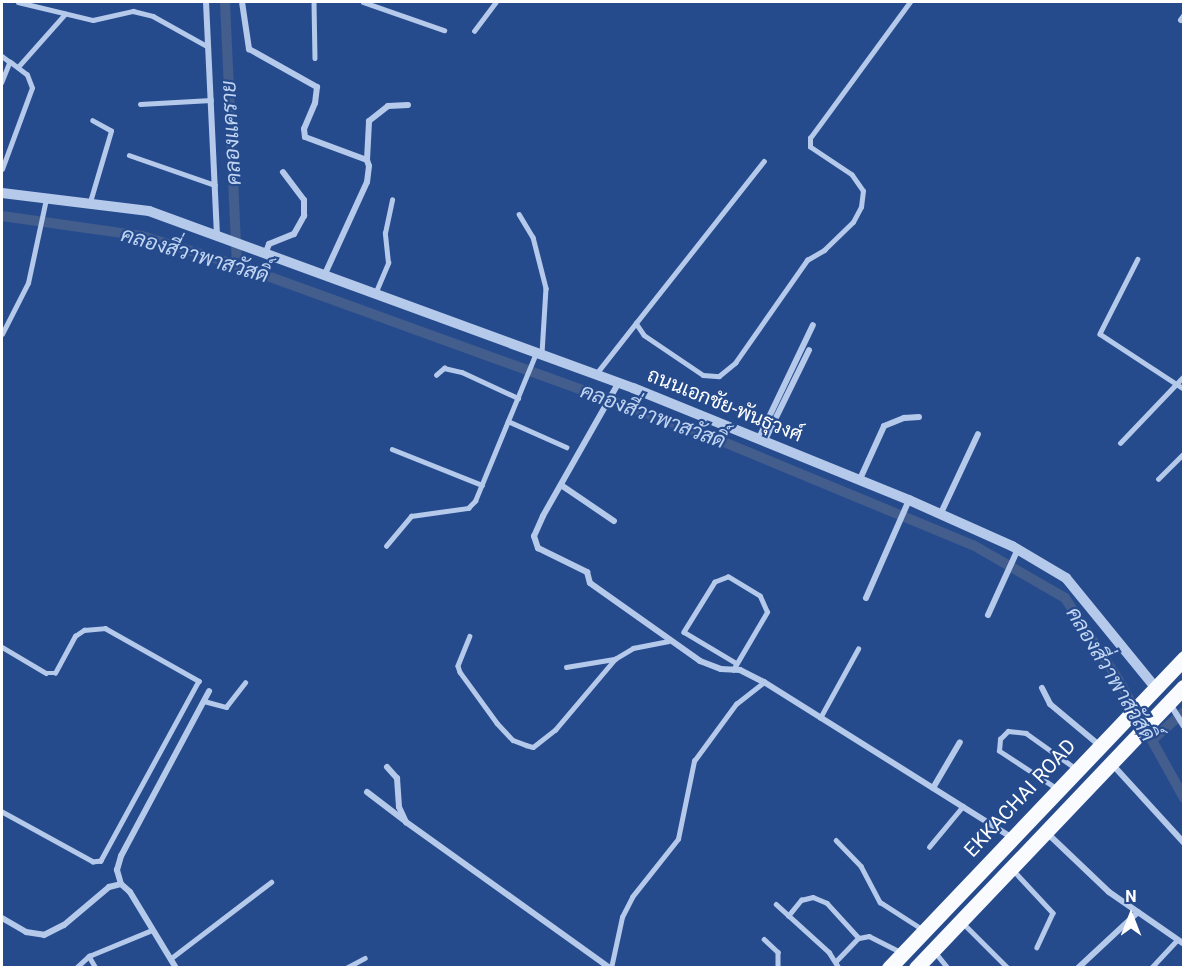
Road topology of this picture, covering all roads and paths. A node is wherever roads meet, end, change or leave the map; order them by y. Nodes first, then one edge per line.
1 (18, 2) edge
2 (51, 2) edge
3 (206, 2) edge
4 (243, 2) edge
5 (314, 2) edge
6 (363, 2) edge
7 (496, 2) edge
8 (910, 2) edge
9 (51, 11) junction
10 (64, 14) junction
11 (444, 30) dead end
12 (474, 31) dead end
13 (207, 46) junction
14 (2, 56) edge
15 (315, 58) dead end
16 (10, 62) junction
17 (18, 67) junction
18 (2, 82) edge
19 (211, 100) junction
20 (140, 104) dead end
21 (408, 105) dead end
22 (93, 121) dead end
23 (129, 155) dead end
24 (367, 160) junction
25 (764, 161) dead end
26 (2, 169) edge
27 (283, 172) dead end
28 (215, 185) junction
29 (2, 193) edge
30 (46, 196) junction
31 (392, 200) dead end
32 (90, 202) junction
33 (519, 214) dead end
34 (217, 237) junction
35 (265, 254) junction
36 (1138, 260) dead end
37 (324, 276) junction
38 (375, 294) junction
39 (636, 323) junction
40 (813, 326) dead end
41 (2, 334) edge
42 (809, 350) dead end
43 (536, 357) junction
44 (596, 374) junction
45 (436, 375) dead end
46 (1184, 376) edge
47 (1179, 384) junction
48 (617, 387) junction
49 (1184, 389) edge
50 (518, 398) junction
51 (919, 417) dead end
52 (508, 421) junction
53 (978, 435) dead end
54 (762, 439) junction
55 (1120, 443) dead end
56 (566, 447) dead end
57 (392, 449) dead end
58 (1184, 453) edge
59 (860, 479) junction
60 (1158, 479) dead end
61 (482, 485) junction
62 (561, 485) junction
63 (907, 505) junction
64 (941, 513) junction
65 (614, 520) dead end
66 (386, 546) dead end
67 (1016, 553) junction
68 (866, 598) dead end
69 (988, 615) dead end
70 (470, 636) dead end
71 (668, 641) junction
72 (2, 647) edge
73 (858, 649) dead end
74 (1184, 658) edge
75 (615, 659) junction
76 (734, 666) junction
77 (566, 667) dead end
78 (764, 682) junction
79 (245, 683) dead end
80 (1184, 687) edge
81 (1042, 688) dead end
82 (209, 692) dead end
83 (1150, 692) junction
84 (204, 701) junction
85 (1167, 709) junction
86 (820, 718) junction
87 (1183, 725) edge
88 (960, 742) dead end
89 (1099, 745) junction
90 (1110, 762) junction
91 (387, 767) dead end
92 (1076, 769) junction
93 (933, 788) junction
94 (1057, 789) junction
95 (367, 792) dead end
96 (963, 806) junction
97 (2, 812) edge
98 (406, 822) junction
99 (1045, 832) junction
100 (1011, 837) junction
101 (836, 840) dead end
102 (1184, 843) edge
103 (929, 847) dead end
104 (1011, 868) junction
105 (272, 882) dead end
106 (121, 884) junction
107 (776, 904) dead end
108 (1138, 912) junction
109 (788, 916) junction
110 (2, 918) edge
111 (961, 921) junction
112 (152, 930) junction
113 (924, 931) junction
114 (859, 938) junction
115 (764, 939) dead end
116 (1182, 942) edge
117 (1037, 948) dead end
118 (933, 950) junction
119 (903, 953) junction
120 (89, 956) junction
121 (365, 958) dead end
122 (170, 959) junction
123 (836, 962) junction
124 (76, 968) edge
125 (96, 968) edge
126 (176, 968) edge
127 (346, 968) edge
128 (611, 968) edge
129 (778, 968) edge
130 (839, 968) edge
131 (889, 968) edge
132 (916, 968) edge
133 (948, 968) edge
134 (1008, 968) edge
135 (1078, 968) edge
136 (1152, 968) edge

1 - 9 lane
2 - 9 lane
3 - 13 street
4 - 24 street
5 - 15 lane
6 - 11 lane
7 - 12 lane
8 - 39 lane
9 - 10 lane
10 - 13 lane
10 - 17 lane
13 - 19 street
14 - 16 lane
16 - 17 lane
16 - 18 lane
17 - 26 lane
19 - 20 lane
19 - 28 street
21 - 24 street
22 - 32 lane
23 - 28 lane
24 - 37 street
25 - 39 lane
27 - 35 street
28 - 34 street
29 - 30 street, ถนนเอกชัย-พันธุวงศ์
30 - 32 street, ถนนเอกชัย-พันธุวงศ์
30 - 41 lane
31 - 38 lane
32 - 34 street, ถนนเอกชัย-พันธุวงศ์
33 - 43 lane
34 - 35 street, ถนนเอกชัย-พันธุวงศ์
35 - 37 street, ถนนเอกชัย-พันธุวงศ์
36 - 47 lane
37 - 38 street, ถนนเอกชัย-พันธุวงศ์
38 - 43 street, ถนนเอกชัย-พันธุวงศ์
39 - 44 lane
40 - 54 street
42 - 54 street
43 - 44 street, ถนนเอกชัย-พันธุวงศ์
43 - 50 lane
44 - 48 street, ถนนเอกชัย-พันธุวงศ์
45 - 50 lane
46 - 47 lane
47 - 49 lane
47 - 55 lane
48 - 54 street, ถนนเอกชัย-พันธุวงศ์
48 - 62 street
50 - 52 lane
51 - 59 street
52 - 56 lane
52 - 61 lane
53 - 64 street
54 - 59 street, ถนนเอกชัย-พันธุวงศ์
57 - 61 lane
58 - 60 lane
59 - 63 street, ถนนเอกชัย-พันธุวงศ์
61 - 66 lane
62 - 65 street
62 - 71 street
63 - 64 street, ถนนเอกชัย-พันธุวงศ์
63 - 68 street
64 - 67 street, ถนนเอกชัย-พันธุวงศ์
67 - 69 street
67 - 83 street, ถนนเอกชัย-พันธุวงศ์
70 - 75 lane
71 - 75 lane
71 - 76 street
72 - 97 lane
73 - 86 lane
74 - 83 main road, EKKACHAI ROAD
75 - 77 lane
76 - 76 lane
76 - 78 street
78 - 86 street
78 - 128 lane
79 - 84 lane
80 - 85 main road, EKKACHAI ROAD
81 - 89 street
82 - 84 street
83 - 89 main road, EKKACHAI ROAD
84 - 106 street
85 - 87 street
85 - 90 main road, EKKACHAI ROAD
86 - 93 street
88 - 93 street
89 - 92 main road, EKKACHAI ROAD
90 - 99 main road, EKKACHAI ROAD
90 - 102 street
91 - 98 street
92 - 94 main road, EKKACHAI ROAD
92 - 94 lane
93 - 96 street
94 - 100 main road, EKKACHAI ROAD
95 - 98 street
96 - 100 street
96 - 103 lane
98 - 128 street
99 - 104 main road, EKKACHAI ROAD
99 - 108 street
100 - 113 main road, EKKACHAI ROAD
101 - 113 lane
104 - 111 main road, EKKACHAI ROAD
104 - 117 lane
105 - 122 lane
106 - 110 street
106 - 112 street
107 - 109 lane
108 - 116 street
108 - 135 street
109 - 114 lane
109 - 123 lane
111 - 118 main road, EKKACHAI ROAD
111 - 134 lane
112 - 120 lane
112 - 122 street
113 - 119 main road, EKKACHAI ROAD
114 - 119 lane
114 - 123 lane
115 - 129 lane
116 - 136 lane
118 - 132 main road, EKKACHAI ROAD
118 - 133 lane
119 - 131 main road, EKKACHAI ROAD
120 - 124 lane
120 - 125 lane
121 - 127 lane
122 - 126 street
123 - 130 lane

